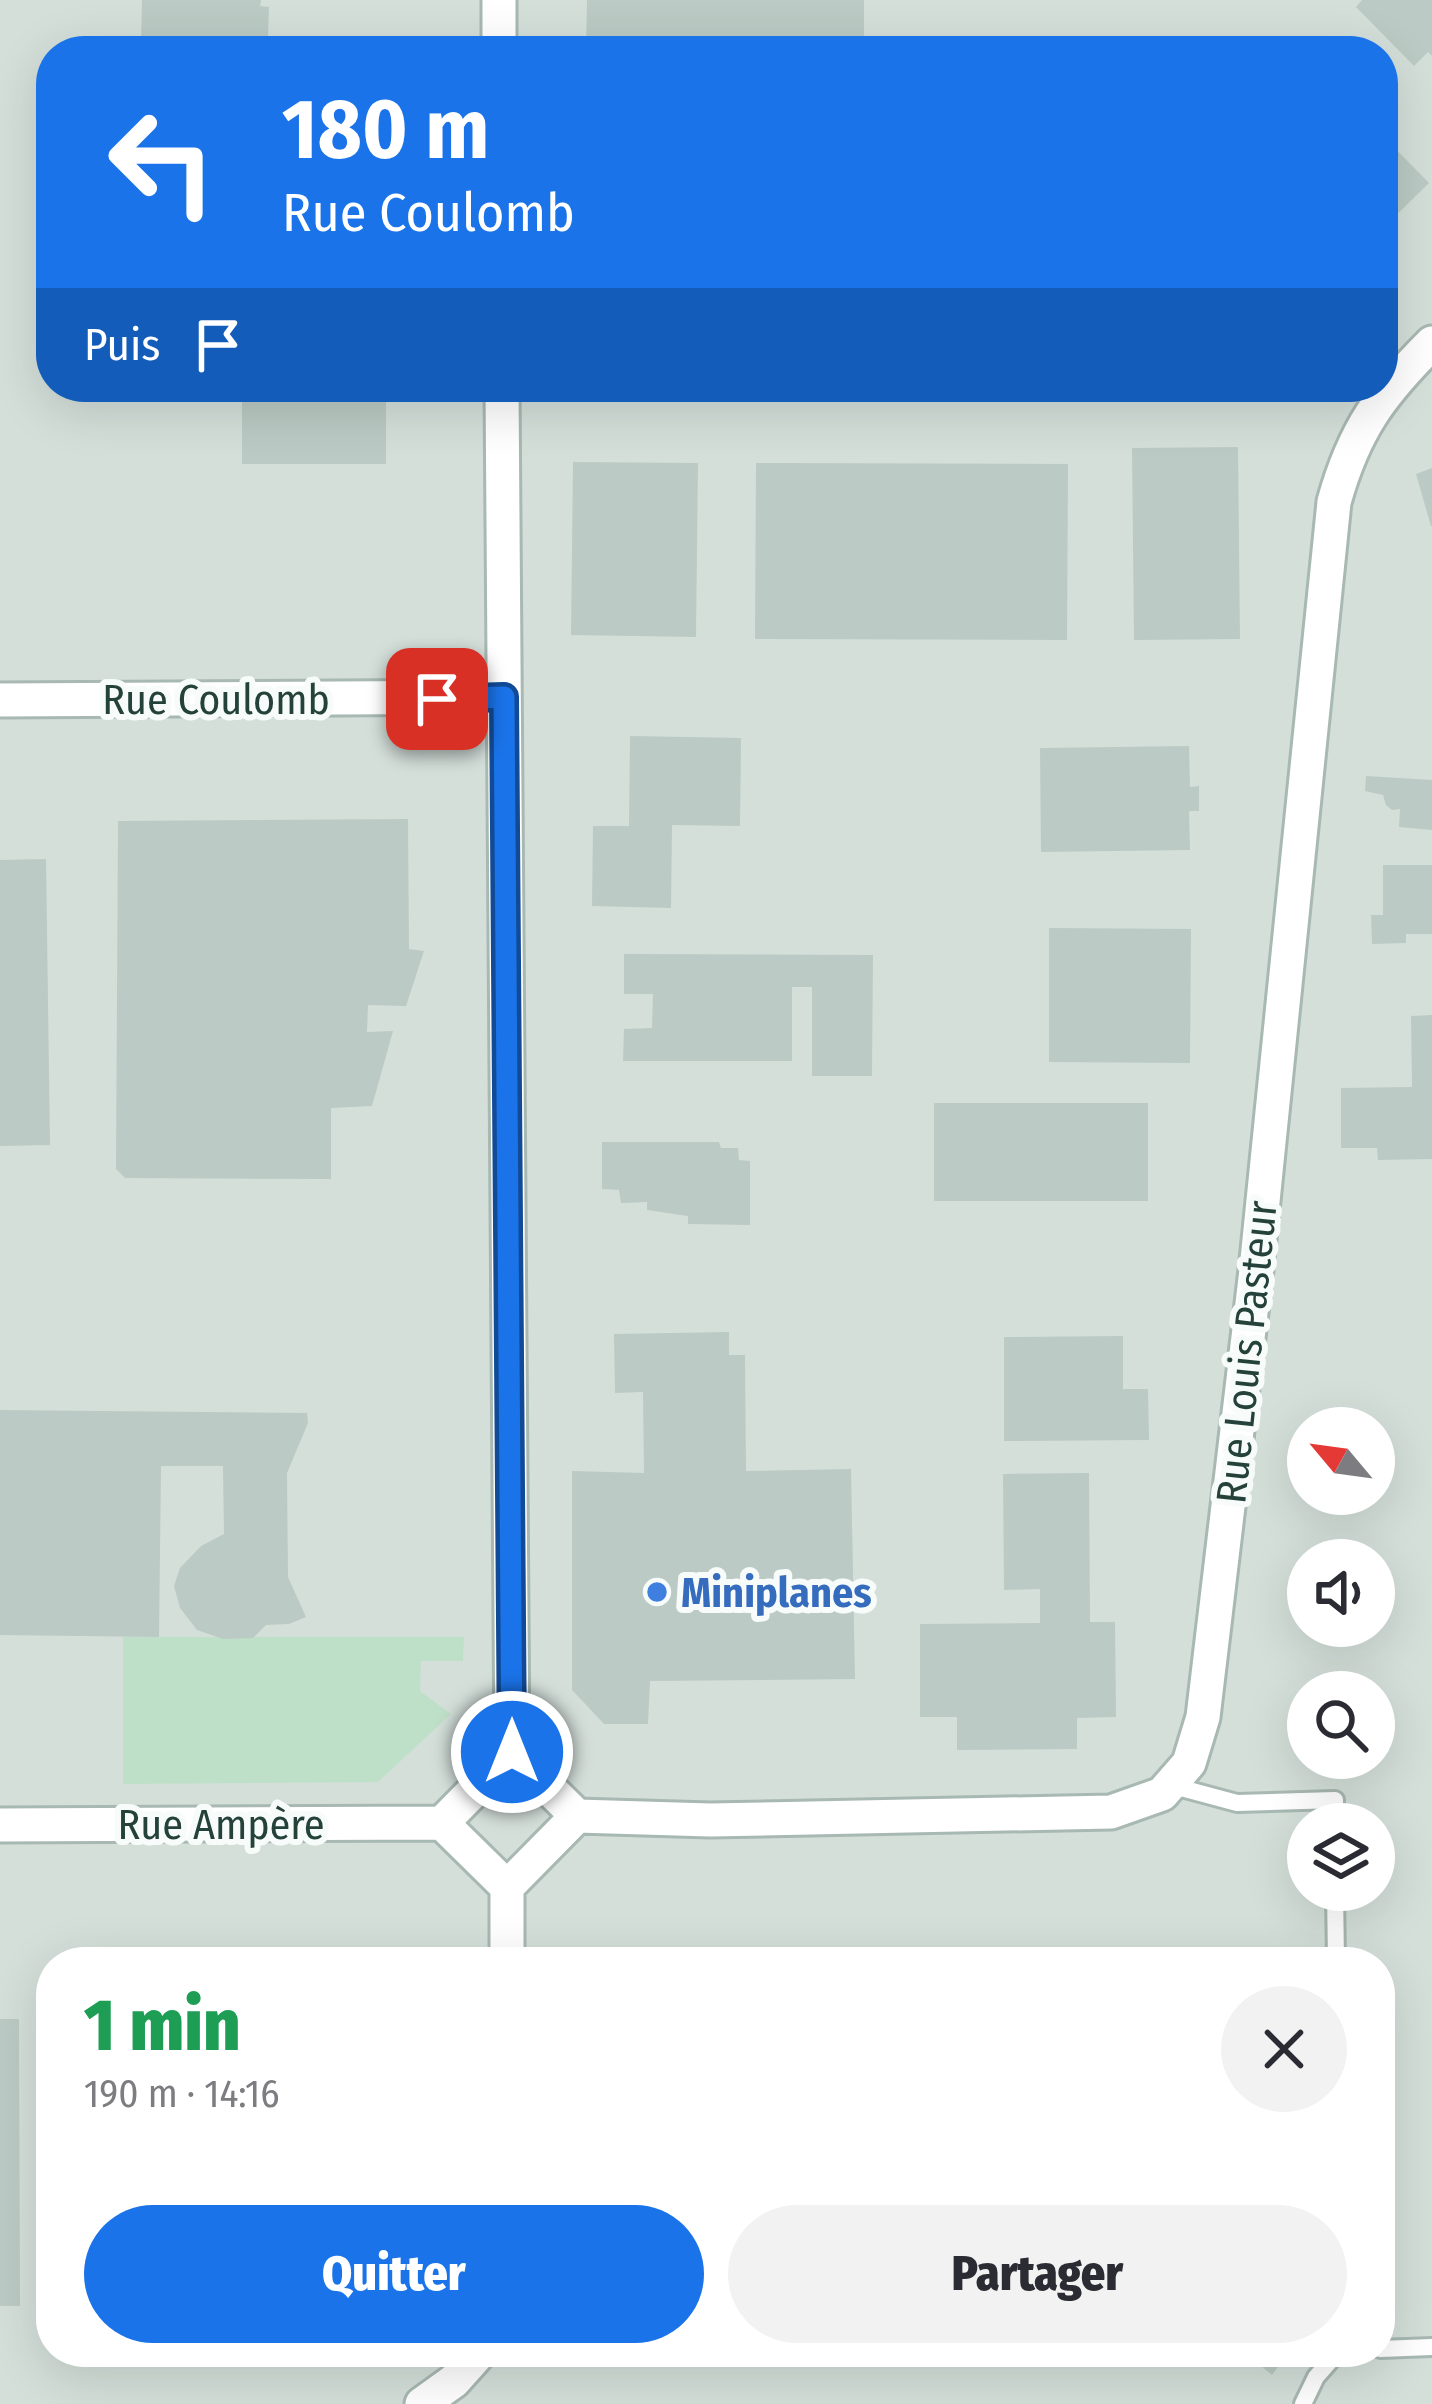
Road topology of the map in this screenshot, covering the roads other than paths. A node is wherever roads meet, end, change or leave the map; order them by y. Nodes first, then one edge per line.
1 (499, 0) edge
2 (499, 36) edge
3 (1432, 343) edge
4 (1398, 378) edge
5 (502, 402) edge
6 (1379, 402) edge
7 (504, 697) junction
8 (0, 700) edge
9 (512, 1752) junction
10 (1170, 1785) junction
11 (1335, 1803) edge
12 (577, 1816) junction
13 (442, 1823) junction
14 (0, 1825) edge
15 (507, 1887) junction
16 (1336, 1911) edge
17 (507, 1947) edge
18 (1336, 1947) edge
19 (1432, 2347) edge
20 (1395, 2348) edge
21 (467, 2367) edge
22 (1325, 2367) edge
23 (422, 2404) edge
24 (1303, 2404) edge

1 - 2 street
3 - 4 street, Rue Louis Pasteur
5 - 7 street
6 - 10 street, Rue Louis Pasteur
7 - 8 street, Rue Coulomb
7 - 9 street
9 - 12 street
9 - 13 street
10 - 11 lane
10 - 12 street
12 - 15 street
13 - 14 street, Rue Ampère
13 - 15 street
15 - 17 street
16 - 18 lane
19 - 20 lane
21 - 23 street
22 - 24 lane

